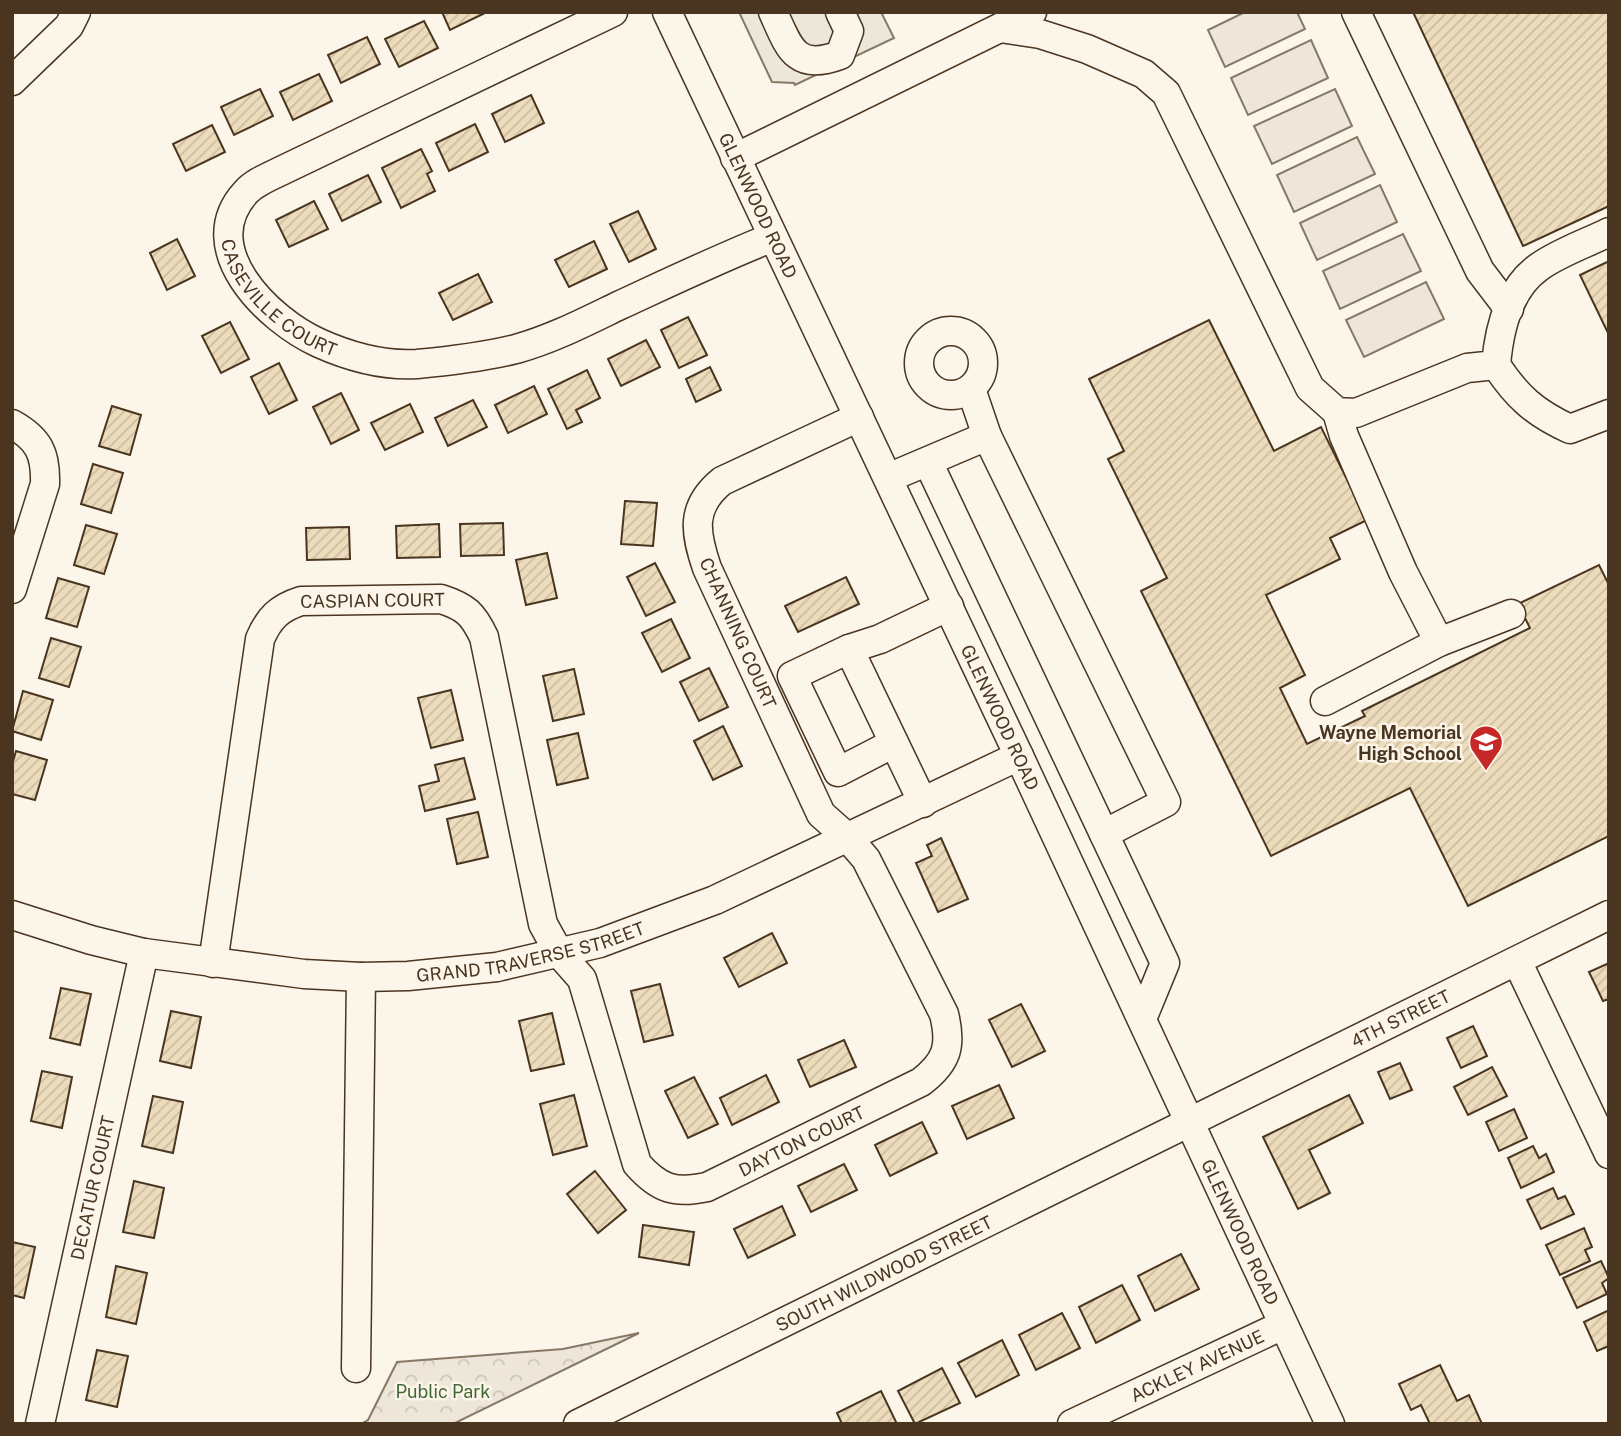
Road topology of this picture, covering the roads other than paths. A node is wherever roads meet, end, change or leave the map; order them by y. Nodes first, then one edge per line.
1 (76, 12) edge
2 (613, 12) edge
3 (667, 12) edge
4 (773, 12) edge
5 (840, 12) edge
6 (1032, 12) edge
7 (1356, 12) edge
8 (1000, 28) junction
9 (12, 81) edge
10 (735, 158) junction
11 (1609, 232) edge
12 (773, 237) junction
13 (1509, 309) junction
14 (1496, 365) junction
15 (971, 389) dead end
16 (1337, 412) junction
17 (1609, 414) edge
18 (859, 417) junction
19 (12, 424) edge
20 (987, 436) junction
21 (928, 462) junction
22 (888, 478) junction
23 (12, 589) edge
24 (948, 606) junction
25 (1511, 614) dead end
26 (1439, 642) junction
27 (849, 649) junction
28 (1325, 701) dead end
29 (894, 743) junction
30 (1019, 756) junction
31 (923, 803) junction
32 (1104, 834) junction
33 (848, 838) junction
34 (12, 915) edge
35 (1609, 915) edge
36 (144, 953) junction
37 (559, 953) junction
38 (1517, 961) junction
39 (213, 963) junction
40 (361, 977) junction
41 (1142, 1020) junction
42 (1191, 1122) junction
43 (1609, 1154) edge
44 (1283, 1325) junction
45 (356, 1368) dead end
46 (40, 1424) edge
47 (578, 1424) edge
48 (1072, 1424) edge
49 (1330, 1424) edge

1 - 9 street
2 - 12 street, CASEVILLE COURT
3 - 10 street, GLENWOOD ROAD
4 - 5 street
6 - 8 street
7 - 13 street
8 - 10 street
8 - 16 street
10 - 12 street, GLENWOOD ROAD
11 - 13 street
12 - 18 street, GLENWOOD ROAD
13 - 14 street
14 - 16 street
14 - 17 street
15 - 20 street
16 - 26 street
18 - 22 street, GLENWOOD ROAD
18 - 33 street, CHANNING COURT
19 - 23 street
20 - 21 street
20 - 32 street
21 - 22 street
21 - 32 street
22 - 24 street, GLENWOOD ROAD
24 - 27 street
24 - 30 street, GLENWOOD ROAD
25 - 26 street
26 - 28 street
27 - 29 street
27 - 29 street
29 - 31 street
30 - 31 street, GRAND TRAVERSE STREET
30 - 41 street, GLENWOOD ROAD
31 - 33 street, GRAND TRAVERSE STREET
32 - 41 street
33 - 37 street, GRAND TRAVERSE STREET
33 - 37 street, DAYTON COURT
34 - 36 street, GRAND TRAVERSE STREET
35 - 38 street, 4TH STREET
36 - 39 street, GRAND TRAVERSE STREET
36 - 46 street, DECATUR COURT
37 - 39 street, CASPIAN COURT
37 - 40 street, GRAND TRAVERSE STREET
38 - 42 street, 4TH STREET
38 - 43 street
39 - 40 street, GRAND TRAVERSE STREET
40 - 45 street
41 - 42 street, GLENWOOD ROAD
42 - 44 street, GLENWOOD ROAD
42 - 47 street, SOUTH WILDWOOD STREET
44 - 48 street, ACKLEY AVENUE
44 - 49 street, GLENWOOD ROAD

